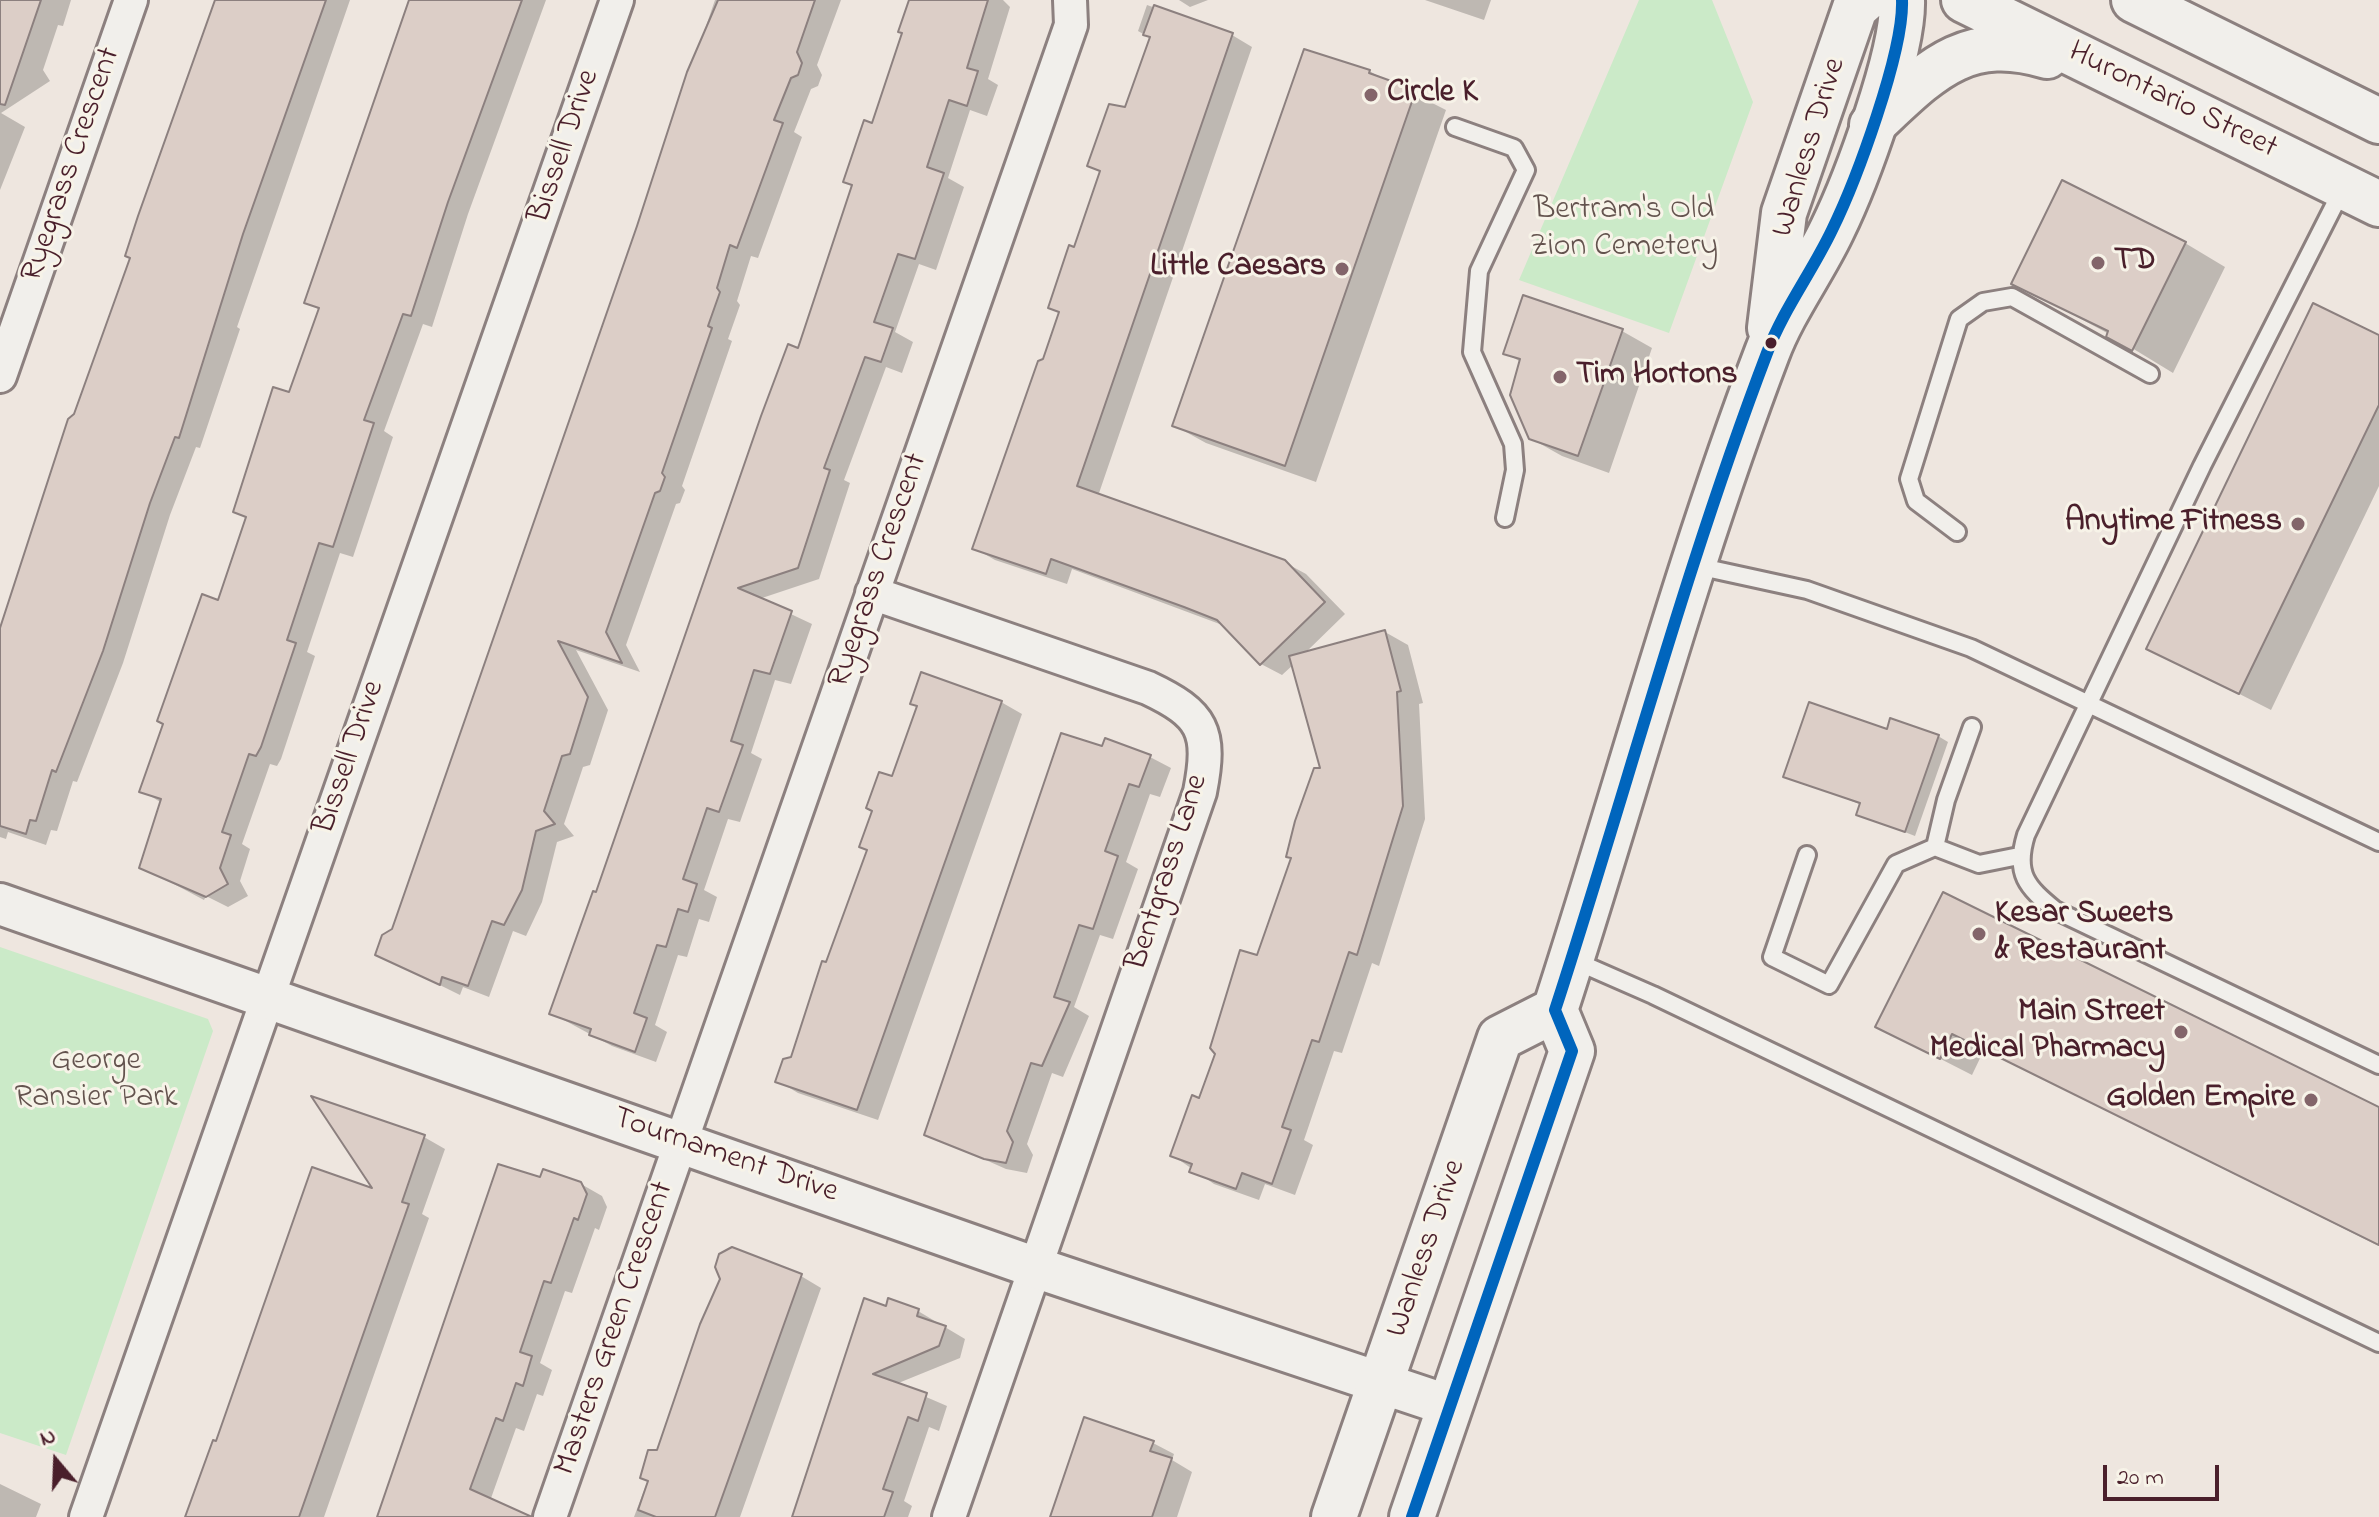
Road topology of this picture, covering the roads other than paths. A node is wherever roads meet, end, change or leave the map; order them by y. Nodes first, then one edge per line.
1 (131, 0) edge
2 (617, 0) edge
3 (1070, 0) edge
4 (1864, 0) edge
5 (1902, 0) edge
6 (1964, 0) edge
7 (2134, 0) edge
8 (2173, 103) junction
9 (2379, 121) edge
10 (1872, 125) junction
11 (1455, 127) dead end
12 (2361, 196) edge
13 (1768, 350) junction
14 (2150, 374) dead end
15 (0, 376) edge
16 (1505, 518) dead end
17 (1957, 532) dead end
18 (1695, 566) junction
19 (872, 593) junction
20 (2089, 701) junction
21 (1972, 727) dead end
22 (2379, 842) edge
23 (1935, 847) junction
24 (1807, 855) dead end
25 (2019, 856) junction
26 (0, 904) edge
27 (1571, 960) junction
28 (267, 998) junction
29 (1555, 1010) junction
30 (2379, 1065) edge
31 (683, 1142) junction
32 (1034, 1267) junction
33 (2379, 1343) edge
34 (1381, 1384) junction
35 (1450, 1406) junction
36 (86, 1517) edge
37 (550, 1517) edge
38 (949, 1517) edge
39 (1334, 1517) edge
40 (1412, 1517) edge

1 - 15 street, Ryegrass Crescent
2 - 28 street, Bissell Drive
3 - 19 street, Ryegrass Crescent
4 - 13 main road, Wanless Drive
5 - 10 main road, Wanless Drive
6 - 8 main road, Hurontario Street
7 - 9 main road
8 - 10 main road
8 - 12 main road, Hurontario Street
10 - 13 main road, Wanless Drive
11 - 16 lane
12 - 20 lane
13 - 18 main road, Wanless Drive
14 - 17 lane
18 - 20 lane
18 - 27 main road, Wanless Drive
19 - 31 street, Ryegrass Crescent
19 - 32 street, Bentgrass Lane
20 - 22 lane
20 - 25 lane
21 - 23 lane
23 - 24 lane
23 - 25 lane
25 - 30 lane
26 - 28 street, Tournament Drive
27 - 29 main road, Wanless Drive
27 - 33 lane
28 - 31 street, Tournament Drive
28 - 36 street, Bissell Drive
29 - 34 main road, Wanless Drive
29 - 35 main road
31 - 32 street, Tournament Drive
31 - 37 street, Masters Green Crescent
32 - 34 street, Tournament Drive
32 - 38 street
34 - 35 street, Tournament Drive
34 - 39 main road, Wanless Drive
35 - 40 main road

